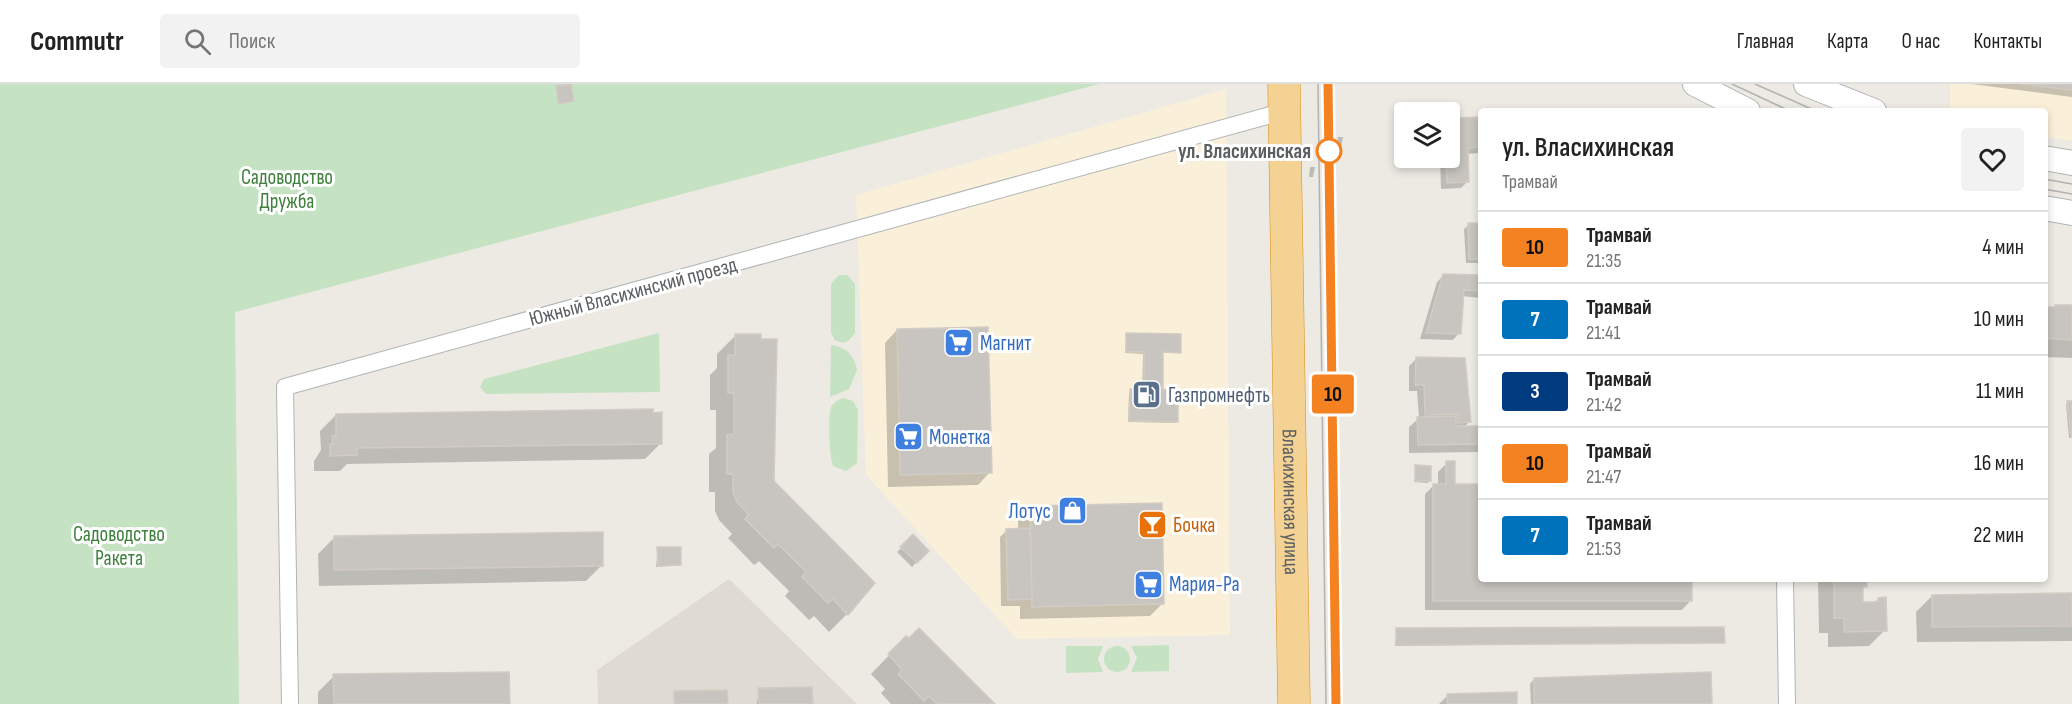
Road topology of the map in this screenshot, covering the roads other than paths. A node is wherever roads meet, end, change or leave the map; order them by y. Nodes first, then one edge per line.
1 (1695, 84) edge
2 (1806, 84) edge
3 (1285, 97) edge
4 (1742, 108) edge
5 (1866, 108) edge
6 (2048, 159) edge
7 (2072, 163) edge
8 (2048, 209) edge
9 (2072, 213) edge
10 (1785, 582) edge
11 (290, 704) edge
12 (1294, 704) edge
13 (1787, 704) edge

1 - 4 main road
2 - 5 main road
3 - 11 street, Южный Власихинский проезд
3 - 12 highway, Власихинская улица
6 - 7 main road
8 - 9 main road
10 - 13 street

